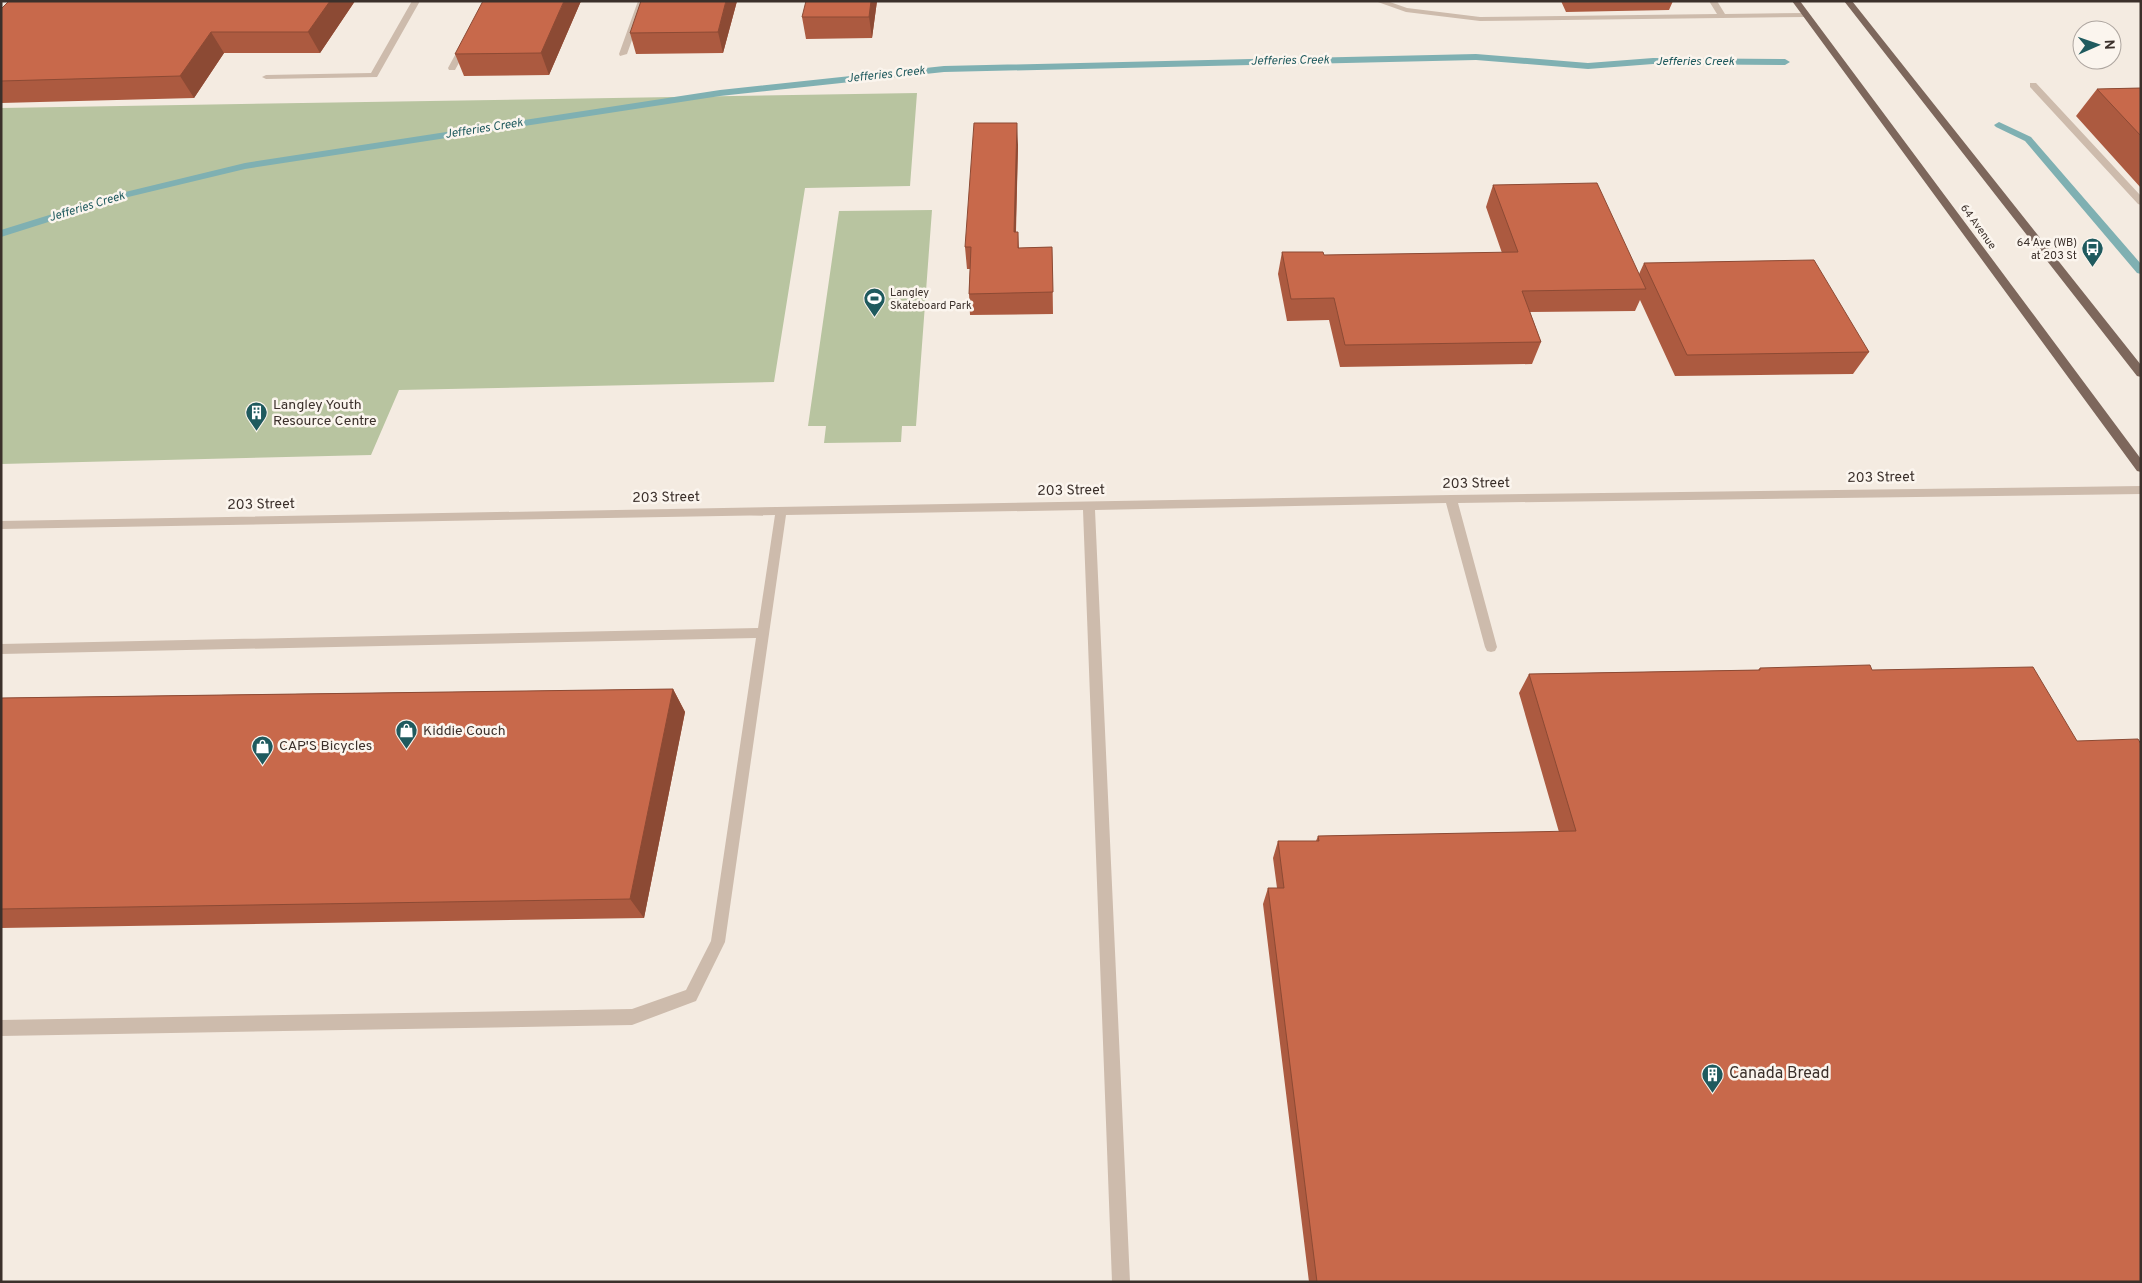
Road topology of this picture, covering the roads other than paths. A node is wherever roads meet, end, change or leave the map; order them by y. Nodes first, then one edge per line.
1 (416, 1) edge
2 (642, 1) edge
3 (1379, 1) edge
4 (1713, 1) edge
5 (1796, 1) edge
6 (1848, 1) edge
7 (1806, 15) junction
8 (1722, 16) junction
9 (470, 35) edge
10 (623, 54) dead end
11 (452, 68) dead end
12 (266, 77) dead end
13 (2033, 85) dead end
14 (2141, 202) edge
15 (2141, 373) edge
16 (2141, 468) edge
17 (2141, 490) edge
18 (1451, 499) junction
19 (1089, 506) junction
20 (781, 511) junction
21 (1, 524) edge
22 (764, 633) junction
23 (1491, 647) dead end
24 (1, 649) edge
25 (1, 1028) edge
26 (1121, 1282) edge

1 - 12 street
2 - 10 street
3 - 8 street
4 - 8 street
5 - 7 main road, 64 Avenue
6 - 15 main road
7 - 8 street
7 - 16 main road, 64 Avenue
9 - 11 street
13 - 14 street
17 - 18 street, 203 Street
18 - 19 street, 203 Street
18 - 23 street
19 - 20 street, 203 Street
19 - 26 street
20 - 21 street, 203 Street
20 - 22 street
22 - 24 street
22 - 25 street

